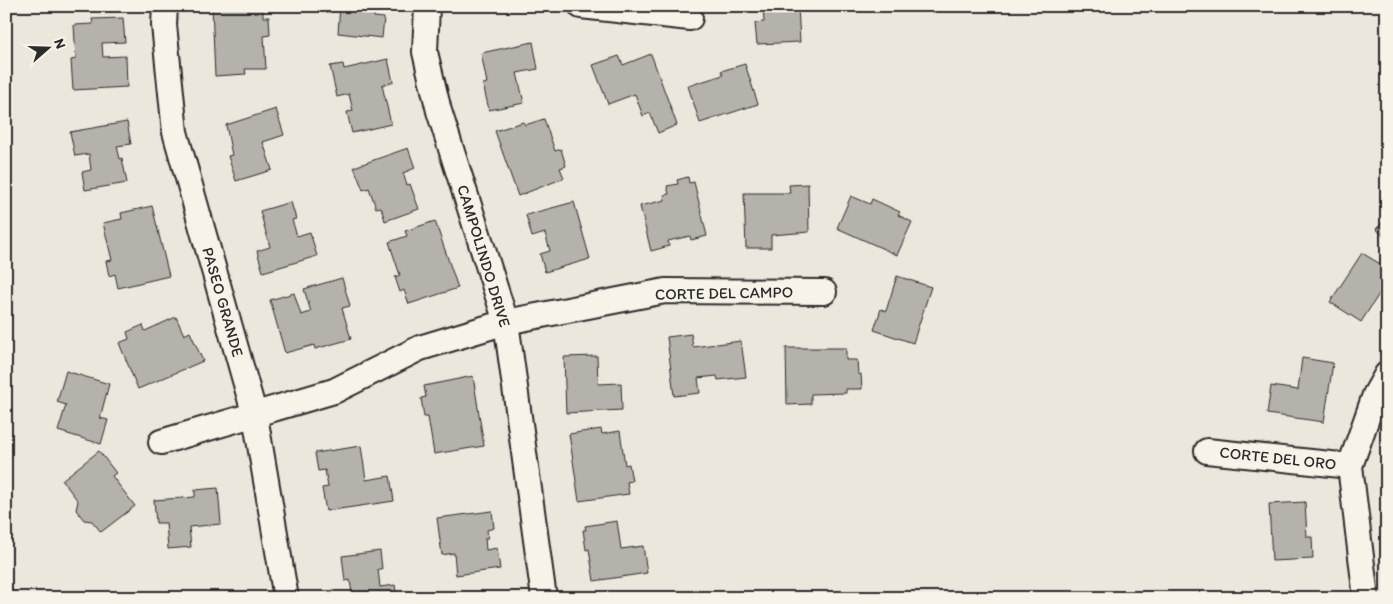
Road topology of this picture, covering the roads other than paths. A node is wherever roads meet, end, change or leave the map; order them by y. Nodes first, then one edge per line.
1 (165, 6) edge
2 (427, 6) edge
3 (581, 6) edge
4 (690, 18) dead end
5 (824, 292) dead end
6 (506, 322) junction
7 (1387, 374) edge
8 (255, 416) junction
9 (161, 442) dead end
10 (1207, 451) dead end
11 (1350, 466) junction
12 (286, 598) edge
13 (544, 598) edge
14 (1366, 598) edge

1 - 8 street, PASEO GRANDE
2 - 6 street, CAMPOLINDO DRIVE
3 - 4 street
5 - 6 street, CORTE DEL CAMPO
6 - 8 street, CORTE DEL CAMPO
6 - 13 street, CAMPOLINDO DRIVE
7 - 11 street
8 - 9 street, CORTE DEL CAMPO
8 - 12 street, PASEO GRANDE
10 - 11 street, CORTE DEL ORO
11 - 14 street

